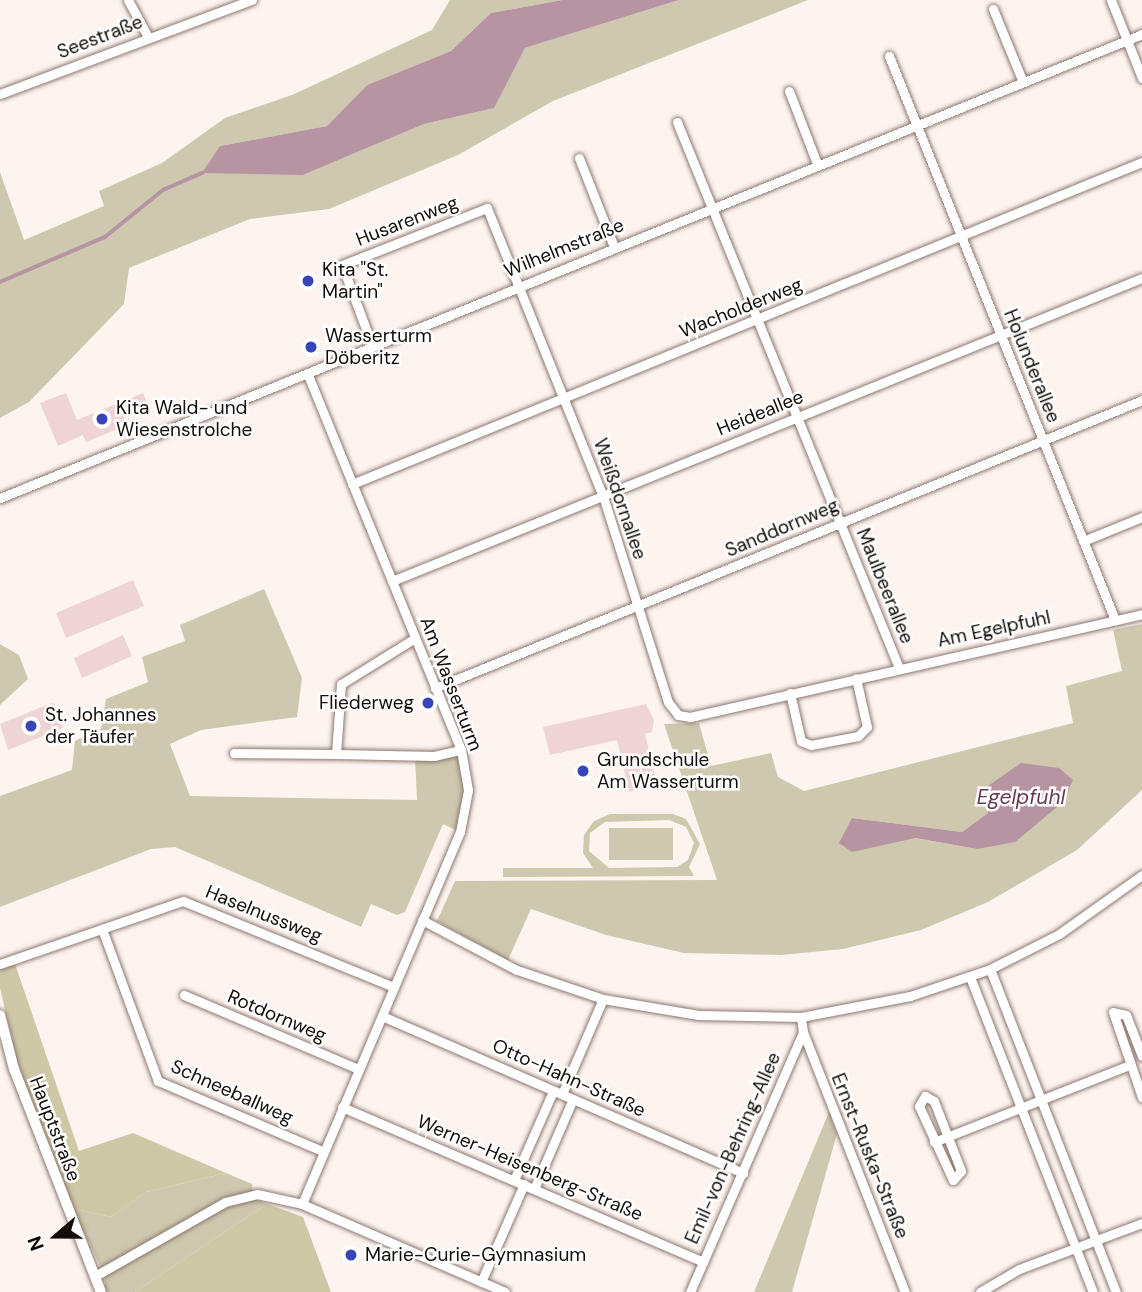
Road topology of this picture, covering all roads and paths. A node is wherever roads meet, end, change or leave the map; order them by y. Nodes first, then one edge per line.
1 (128, 0) edge
2 (252, 0) edge
3 (1111, 0) edge
4 (993, 9) dead end
5 (1142, 34) edge
6 (148, 37) junction
7 (1127, 40) junction
8 (889, 56) dead end
9 (1142, 78) edge
10 (1023, 82) junction
11 (789, 91) dead end
12 (0, 94) edge
13 (677, 122) dead end
14 (917, 125) junction
15 (579, 158) dead end
16 (1142, 162) edge
17 (818, 166) junction
18 (712, 206) junction
19 (961, 236) junction
20 (614, 247) junction
21 (1142, 278) edge
22 (518, 285) junction
23 (758, 320) junction
24 (1000, 335) junction
25 (372, 345) junction
26 (306, 373) junction
27 (565, 399) junction
28 (1142, 400) edge
29 (797, 417) junction
30 (1043, 441) junction
31 (352, 484) junction
32 (603, 496) junction
33 (0, 499) edge
34 (1142, 517) edge
35 (840, 523) junction
36 (1083, 541) junction
37 (392, 581) junction
38 (637, 607) junction
39 (1142, 614) edge
40 (1115, 620) junction
41 (415, 638) junction
42 (899, 668) junction
43 (856, 678) junction
44 (435, 688) junction
45 (790, 693) junction
46 (690, 717) joint
47 (461, 750) junction
48 (234, 753) dead end
49 (336, 754) junction
50 (1142, 874) edge
51 (422, 920) junction
52 (102, 929) junction
53 (0, 964) edge
54 (990, 969) junction
55 (970, 977) junction
56 (394, 987) junction
57 (184, 995) dead end
58 (603, 999) junction
59 (0, 1015) edge
60 (382, 1016) junction
61 (801, 1017) junction
62 (803, 1032) junction
63 (1142, 1056) edge
64 (1129, 1065) junction
65 (358, 1069) junction
66 (558, 1092) junction
67 (1142, 1097) edge
68 (573, 1099) junction
69 (1041, 1099) junction
70 (342, 1107) junction
71 (1021, 1107) junction
72 (947, 1136) junction
73 (934, 1142) junction
74 (322, 1151) junction
75 (743, 1173) junction
76 (514, 1180) junction
77 (524, 1184) junction
78 (534, 1189) junction
79 (302, 1204) junction
80 (1142, 1223) edge
81 (1095, 1238) junction
82 (1074, 1246) junction
83 (703, 1262) junction
84 (95, 1276) junction
85 (481, 1282) junction
86 (101, 1292) edge
87 (505, 1292) edge
88 (690, 1292) edge
89 (905, 1292) edge
90 (980, 1292) edge
91 (1093, 1292) edge
92 (1116, 1292) edge

1 - 6 street
2 - 6 street, Seestraße
3 - 7 street
4 - 10 street
5 - 7 street, Wilhelmstraße
6 - 12 street, Seestraße
7 - 9 street
7 - 10 street, Wilhelmstraße
8 - 14 street, Holunderallee
10 - 14 street, Wilhelmstraße
11 - 17 street
13 - 18 street, Maulbeerallee
14 - 17 street, Wilhelmstraße
14 - 19 street, Holunderallee
15 - 20 street
16 - 19 street, Wacholderweg
17 - 18 street, Wilhelmstraße
18 - 20 street, Wilhelmstraße
18 - 23 street, Maulbeerallee
19 - 23 street, Wacholderweg
19 - 24 street, Holunderallee
20 - 22 street, Wilhelmstraße
21 - 24 street, Heideallee
22 - 25 street, Wilhelmstraße
22 - 25 street, Husarenweg
22 - 27 street, Weißdornallee
23 - 27 street, Wacholderweg
23 - 29 street, Maulbeerallee
24 - 29 street, Heideallee
24 - 30 street, Holunderallee
25 - 26 street, Wilhelmstraße
26 - 31 street, Am Wasserturm
26 - 33 street, Wilhelmstraße
27 - 31 street, Wacholderweg
27 - 32 street, Weißdornallee
28 - 30 street, Sanddornweg
29 - 32 street, Heideallee
29 - 35 street, Maulbeerallee
30 - 35 street, Sanddornweg
30 - 36 street, Holunderallee
31 - 37 street, Am Wasserturm
32 - 37 street, Heideallee
32 - 38 street, Weißdornallee
34 - 36 street
35 - 38 street, Sanddornweg
35 - 42 street, Maulbeerallee
36 - 40 street, Holunderallee
37 - 41 street, Am Wasserturm
38 - 44 street, Sanddornweg
38 - 46 street, Weißdornallee
39 - 40 street, Am Egelpfuhl
40 - 42 street, Am Egelpfuhl
41 - 44 street, Am Wasserturm
41 - 49 street
42 - 43 street, Am Egelpfuhl
43 - 45 street, Am Egelpfuhl
43 - 45 street
44 - 47 street, Am Wasserturm
45 - 46 street, Am Egelpfuhl
47 - 49 street
47 - 51 street, Am Wasserturm
48 - 49 street
50 - 54 street
51 - 56 street, Am Wasserturm
51 - 58 street
52 - 53 street, Haselnussweg
52 - 56 street, Haselnussweg
52 - 74 street, Schneeballweg
54 - 55 street
54 - 69 street
55 - 61 street
55 - 71 street
56 - 60 street, Am Wasserturm
57 - 65 street, Rotdornweg
58 - 61 street
58 - 66 street
59 - 84 street, Hauptstraße
60 - 65 street, Am Wasserturm
60 - 66 street, Otto-Hahn-Straße
61 - 62 street
62 - 75 street, Emil-von-Behring-Allee
62 - 89 street, Ernst-Ruska-Straße
63 - 64 street
64 - 67 street
64 - 69 street
65 - 70 street, Am Wasserturm
66 - 68 street, Otto-Hahn-Straße
66 - 76 street
68 - 75 street, Otto-Hahn-Straße
68 - 78 street
69 - 71 street
69 - 81 street
70 - 74 street, Am Wasserturm
70 - 76 street, Werner-Heisenberg-Straße
71 - 72 street
71 - 82 street
72 - 73 street
72 - 73 street
72 - 73 street
74 - 79 street, Am Wasserturm
75 - 83 street, Emil-von-Behring-Allee
76 - 77 street, Werner-Heisenberg-Straße
77 - 78 street, Werner-Heisenberg-Straße
77 - 85 street
78 - 83 street, Werner-Heisenberg-Straße
79 - 84 street
79 - 85 street
80 - 81 street
81 - 82 street
81 - 92 street
82 - 90 street
82 - 91 street
83 - 88 street, Emil-von-Behring-Allee
84 - 86 street, Hauptstraße
85 - 87 street

